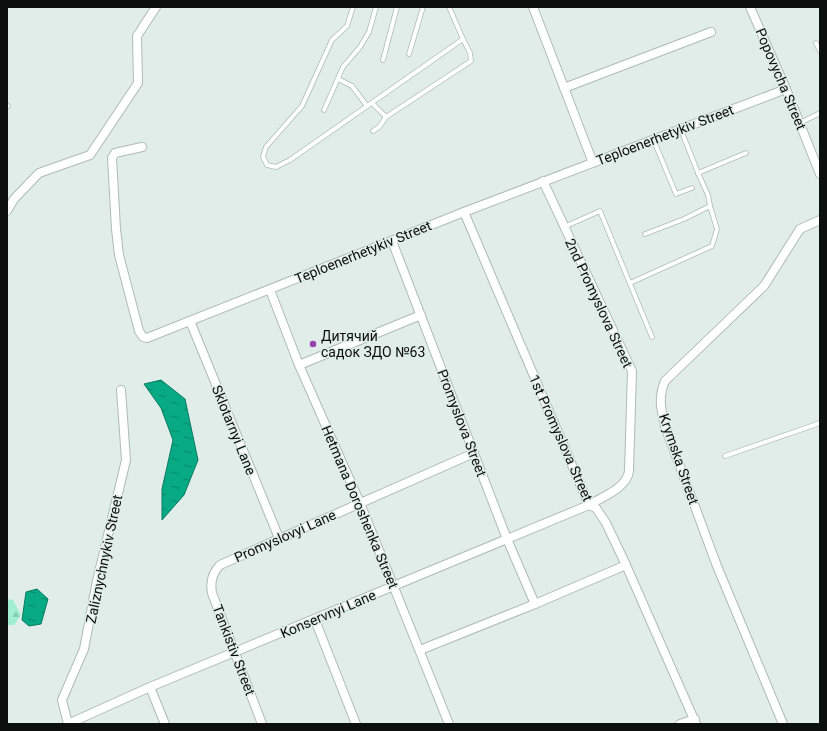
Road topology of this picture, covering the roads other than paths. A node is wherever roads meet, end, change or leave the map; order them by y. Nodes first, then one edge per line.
1 (156, 7) edge
2 (353, 7) edge
3 (376, 7) edge
4 (397, 7) edge
5 (423, 7) edge
6 (449, 7) edge
7 (533, 7) edge
8 (750, 7) edge
9 (711, 32) dead end
10 (463, 39) junction
11 (816, 43) dead end
12 (820, 51) edge
13 (409, 54) dead end
14 (383, 60) dead end
15 (338, 80) junction
16 (564, 88) junction
17 (786, 89) junction
18 (372, 103) junction
19 (367, 106) junction
20 (324, 110) dead end
21 (820, 114) edge
22 (386, 118) junction
23 (800, 123) junction
24 (681, 130) junction
25 (373, 131) dead end
26 (654, 141) junction
27 (142, 147) dead end
28 (746, 153) dead end
29 (817, 156) edge
30 (593, 163) junction
31 (698, 173) junction
32 (820, 174) edge
33 (543, 181) junction
34 (692, 188) dead end
35 (710, 206) junction
36 (7, 211) edge
37 (464, 212) junction
38 (820, 220) edge
39 (564, 227) junction
40 (645, 234) dead end
41 (392, 241) junction
42 (630, 282) junction
43 (270, 290) junction
44 (421, 314) junction
45 (190, 321) junction
46 (652, 337) dead end
47 (299, 365) junction
48 (121, 390) dead end
49 (820, 422) edge
50 (474, 453) junction
51 (725, 456) dead end
52 (360, 503) junction
53 (589, 505) junction
54 (279, 538) junction
55 (507, 539) junction
56 (626, 565) junction
57 (212, 576) joint
58 (394, 586) junction
59 (535, 604) junction
60 (315, 620) junction
61 (420, 650) junction
62 (234, 653) junction
63 (150, 687) junction
64 (695, 721) edge
65 (68, 724) edge
66 (166, 724) edge
67 (262, 724) edge
68 (356, 724) edge
69 (449, 724) edge
70 (680, 724) edge
71 (783, 724) edge

1 - 36 street
2 - 19 lane
3 - 15 lane
4 - 14 lane
5 - 13 lane
6 - 10 lane
7 - 16 street
8 - 17 street, Popovycha Street
9 - 16 street
10 - 18 lane
10 - 22 lane
11 - 12 lane
15 - 19 lane
15 - 20 lane
16 - 30 street
17 - 23 street, Popovycha Street
17 - 24 street, Teploenerhetykiv Street
18 - 19 lane
18 - 22 lane
21 - 23 lane
22 - 25 lane
23 - 29 street, Popovycha Street
24 - 26 street, Teploenerhetykiv Street
24 - 31 lane
26 - 30 street, Teploenerhetykiv Street
26 - 34 lane
27 - 45 street, Teploenerhetykiv Street
28 - 31 lane
29 - 32 street, Popovycha Street
30 - 33 street, Teploenerhetykiv Street
31 - 35 lane
33 - 37 street, Teploenerhetykiv Street
33 - 39 street, 2nd Promyslova Street
35 - 40 lane
35 - 42 lane
37 - 41 street, Teploenerhetykiv Street
37 - 53 street, 1st Promyslova Street
38 - 71 street, Krymska Street
39 - 42 lane
39 - 53 street, 2nd Promyslova Street
41 - 43 street, Teploenerhetykiv Street
41 - 44 street, Promyslova Street
42 - 46 lane
43 - 45 street, Teploenerhetykiv Street
43 - 47 street, Hetmana Doroshenka Street
44 - 47 street
44 - 50 street, Promyslova Street
45 - 54 street, Sklotarnyi Lane
47 - 52 street, Hetmana Doroshenka Street
48 - 65 street, Zaliznychnykiv Street
49 - 51 lane
50 - 52 street, Promyslovyi Lane
50 - 55 street, Promyslova Street
52 - 54 street, Promyslovyi Lane
52 - 58 street, Hetmana Doroshenka Street
53 - 55 street, Konservnyi Lane
53 - 56 street, 1st Promyslova Street
54 - 57 street, Promyslovyi Lane
55 - 58 street, Konservnyi Lane
55 - 59 street, Promyslova Street
56 - 59 street
56 - 64 street, 1st Promyslova Street
57 - 62 street, Tankistiv Street
58 - 60 street, Konservnyi Lane
58 - 61 street, Hetmana Doroshenka Street
59 - 61 street
60 - 62 street, Konservnyi Lane
60 - 68 street
61 - 69 street, Hetmana Doroshenka Street
62 - 63 street, Konservnyi Lane
62 - 67 street, Tankistiv Street
63 - 65 street, Konservnyi Lane
63 - 66 street
64 - 70 street

